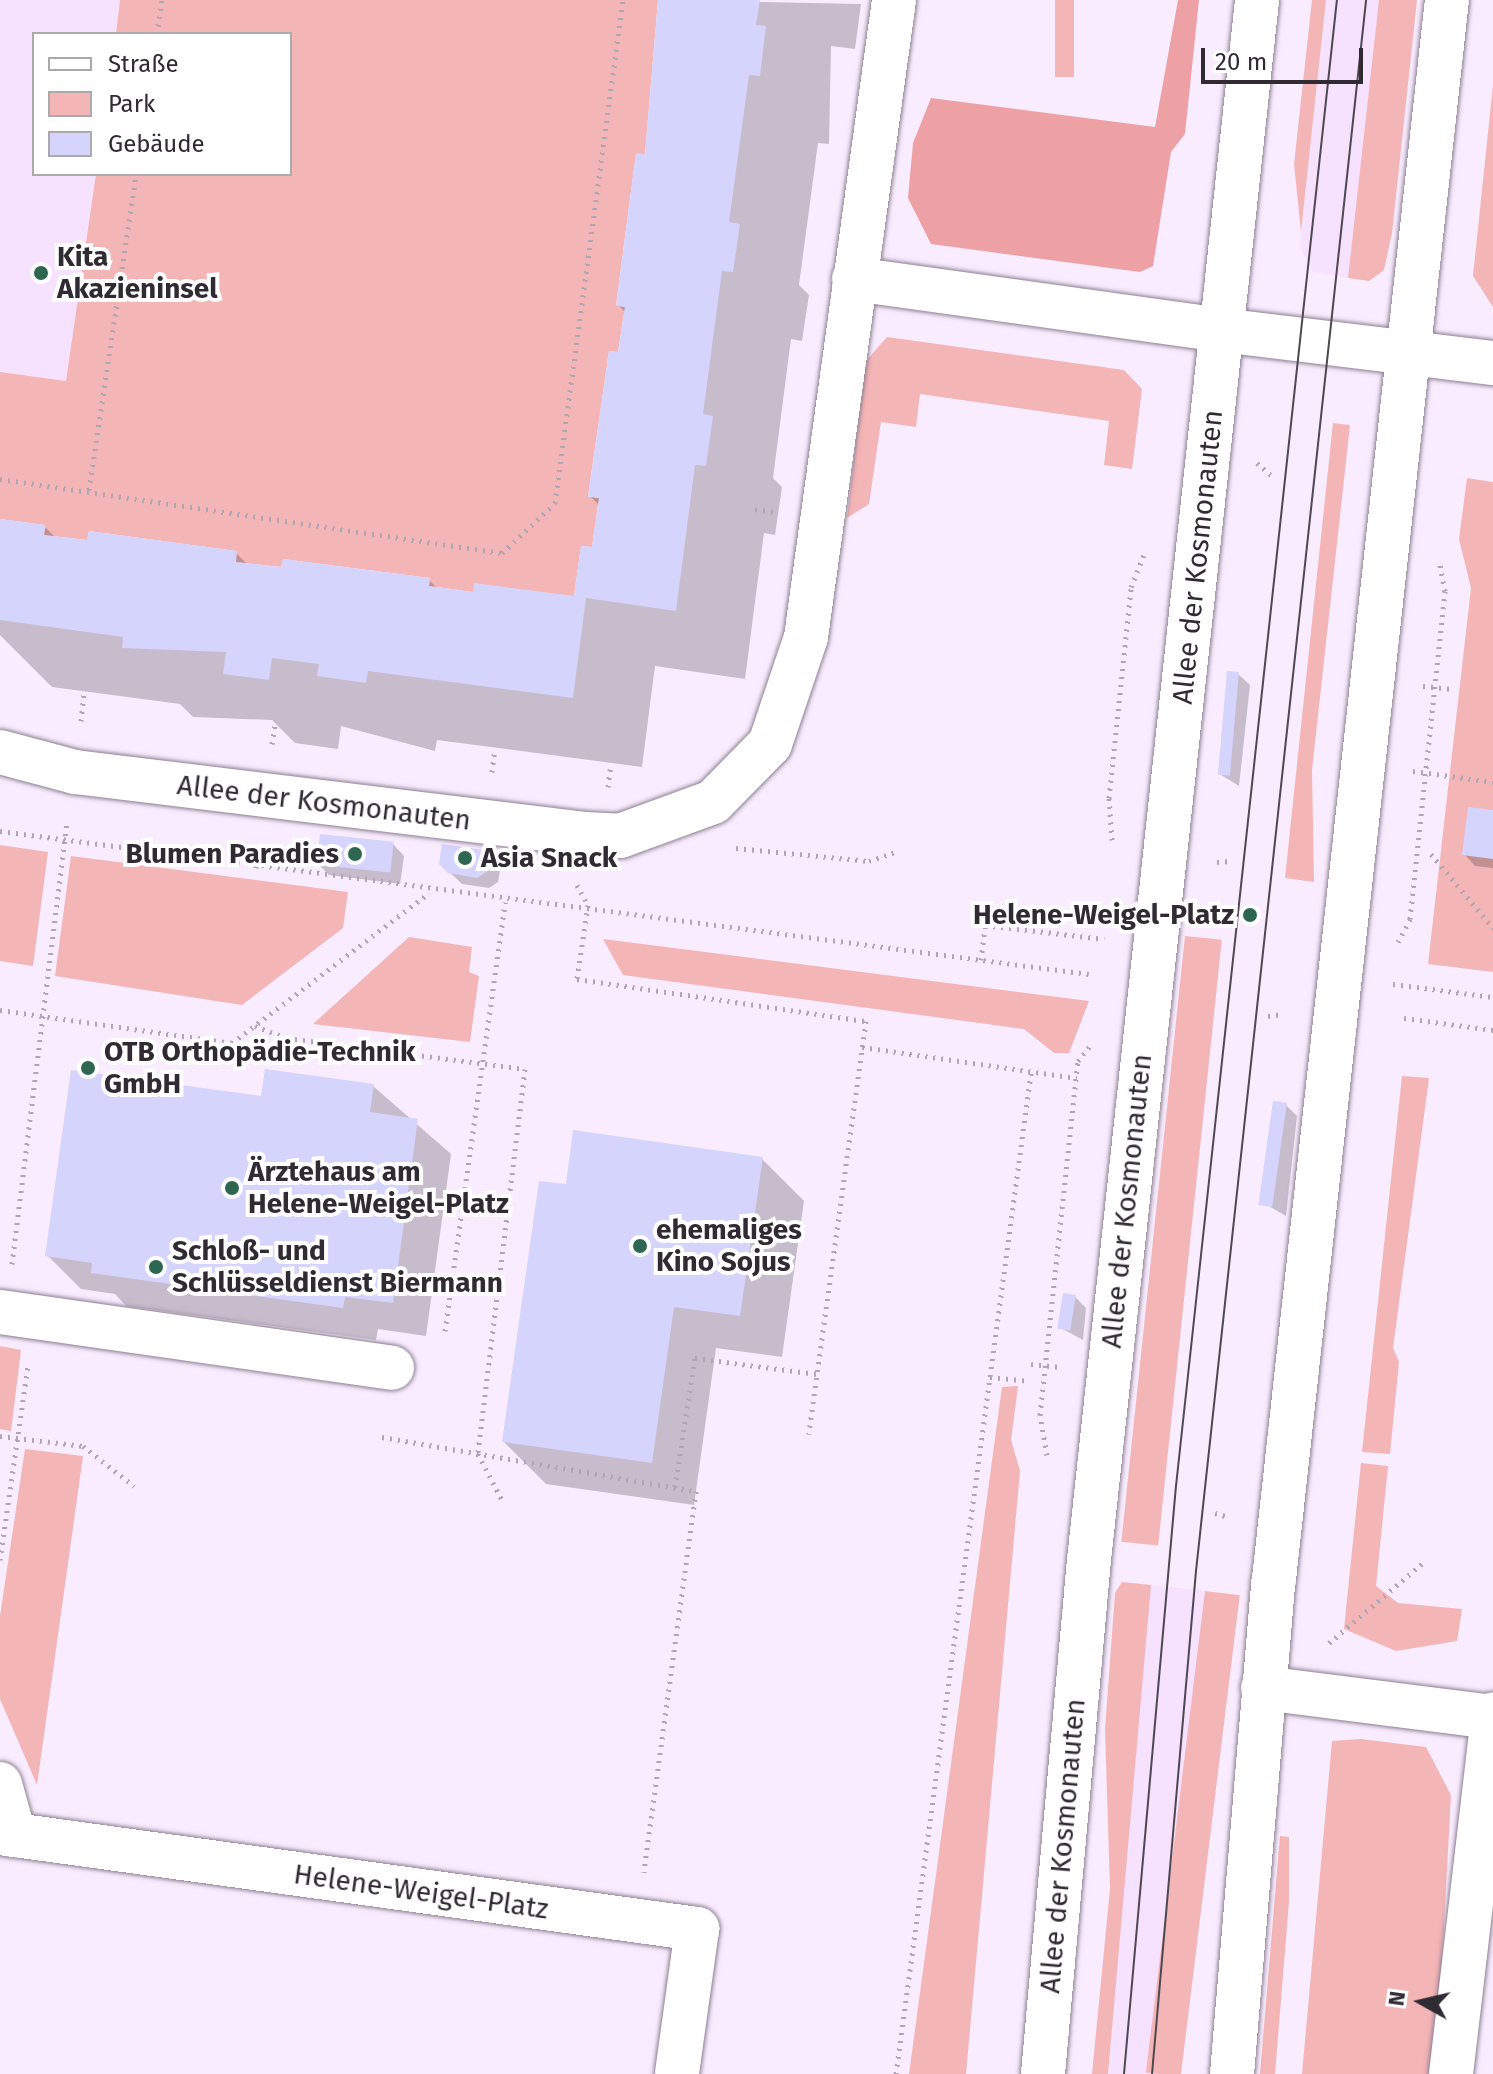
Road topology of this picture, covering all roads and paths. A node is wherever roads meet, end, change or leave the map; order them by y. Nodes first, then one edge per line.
1 (162, 0) edge
2 (623, 0) edge
3 (894, 0) edge
4 (1257, 0) edge
5 (1447, 0) edge
6 (157, 32) edge
7 (136, 176) edge
8 (854, 279) junction
9 (1221, 330) junction
10 (1410, 353) junction
11 (1493, 363) edge
12 (0, 479) edge
13 (89, 490) junction
14 (1418, 686) dead end
15 (1450, 689) dead end
16 (0, 752) edge
17 (1408, 771) dead end
18 (1493, 782) edge
19 (67, 820) dead end
20 (0, 831) edge
21 (64, 842) junction
22 (731, 848) dead end
23 (898, 851) dead end
24 (1431, 854) dead end
25 (1231, 861) dead end
26 (1216, 871) dead end
27 (430, 892) junction
28 (505, 902) junction
29 (588, 905) junction
30 (1493, 928) edge
31 (1105, 939) dead end
32 (981, 960) junction
33 (1089, 974) dead end
34 (1393, 984) dead end
35 (1493, 997) edge
36 (1283, 999) dead end
37 (0, 1010) edge
38 (43, 1016) junction
39 (1268, 1016) dead end
40 (1404, 1018) dead end
41 (255, 1026) junction
42 (1493, 1030) edge
43 (862, 1047) junction
44 (484, 1064) junction
45 (1031, 1073) junction
46 (1077, 1078) dead end
47 (13, 1314) edge
48 (445, 1331) dead end
49 (1031, 1364) dead end
50 (392, 1368) dead end
51 (1071, 1368) dead end
52 (817, 1374) junction
53 (990, 1377) junction
54 (1030, 1381) dead end
55 (809, 1434) dead end
56 (0, 1436) edge
57 (382, 1437) dead end
58 (18, 1438) junction
59 (478, 1454) junction
60 (134, 1486) dead end
61 (675, 1487) junction
62 (503, 1502) dead end
63 (0, 1560) edge
64 (1424, 1562) dead end
65 (1329, 1643) dead end
66 (1263, 1688) junction
67 (1493, 1716) edge
68 (0, 1784) edge
69 (7, 1834) edge
70 (630, 1920) junction
71 (677, 2074) edge
72 (896, 2074) edge
73 (1043, 2074) edge
74 (1232, 2074) edge
75 (1451, 2074) edge

1 - 6 path
2 - 13 path
3 - 8 main road, Allee der Kosmonauten
4 - 9 main road, Allee der Kosmonauten
5 - 10 main road
7 - 13 path
8 - 9 main road
8 - 16 main road, Allee der Kosmonauten
9 - 10 main road
9 - 73 main road, Allee der Kosmonauten
10 - 11 main road
10 - 66 main road
12 - 13 path
14 - 15 path
17 - 18 path
19 - 21 path
20 - 21 path
21 - 27 path
21 - 38 path
22 - 23 path
24 - 30 path
25 - 26 path
27 - 28 path
27 - 41 path
28 - 29 path
28 - 44 path
29 - 32 path
29 - 43 path
31 - 32 path
32 - 33 path
34 - 35 path
36 - 39 path
37 - 38 path
38 - 41 path
38 - 47 path
40 - 42 path
41 - 44 path
43 - 45 path
43 - 52 path
44 - 48 path
44 - 59 path
45 - 46 path
45 - 53 path
47 - 50 main road
47 - 58 path
49 - 51 path
52 - 55 path
52 - 61 path
53 - 54 path
53 - 72 path
56 - 58 path
57 - 59 path
58 - 60 path
58 - 63 path
59 - 61 path
59 - 62 path
61 - 70 path
64 - 65 path
66 - 67 main road
66 - 74 main road
67 - 75 main road
68 - 69 main road
69 - 70 main road, Helene-Weigel-Platz
70 - 71 main road, Helene-Weigel-Platz

